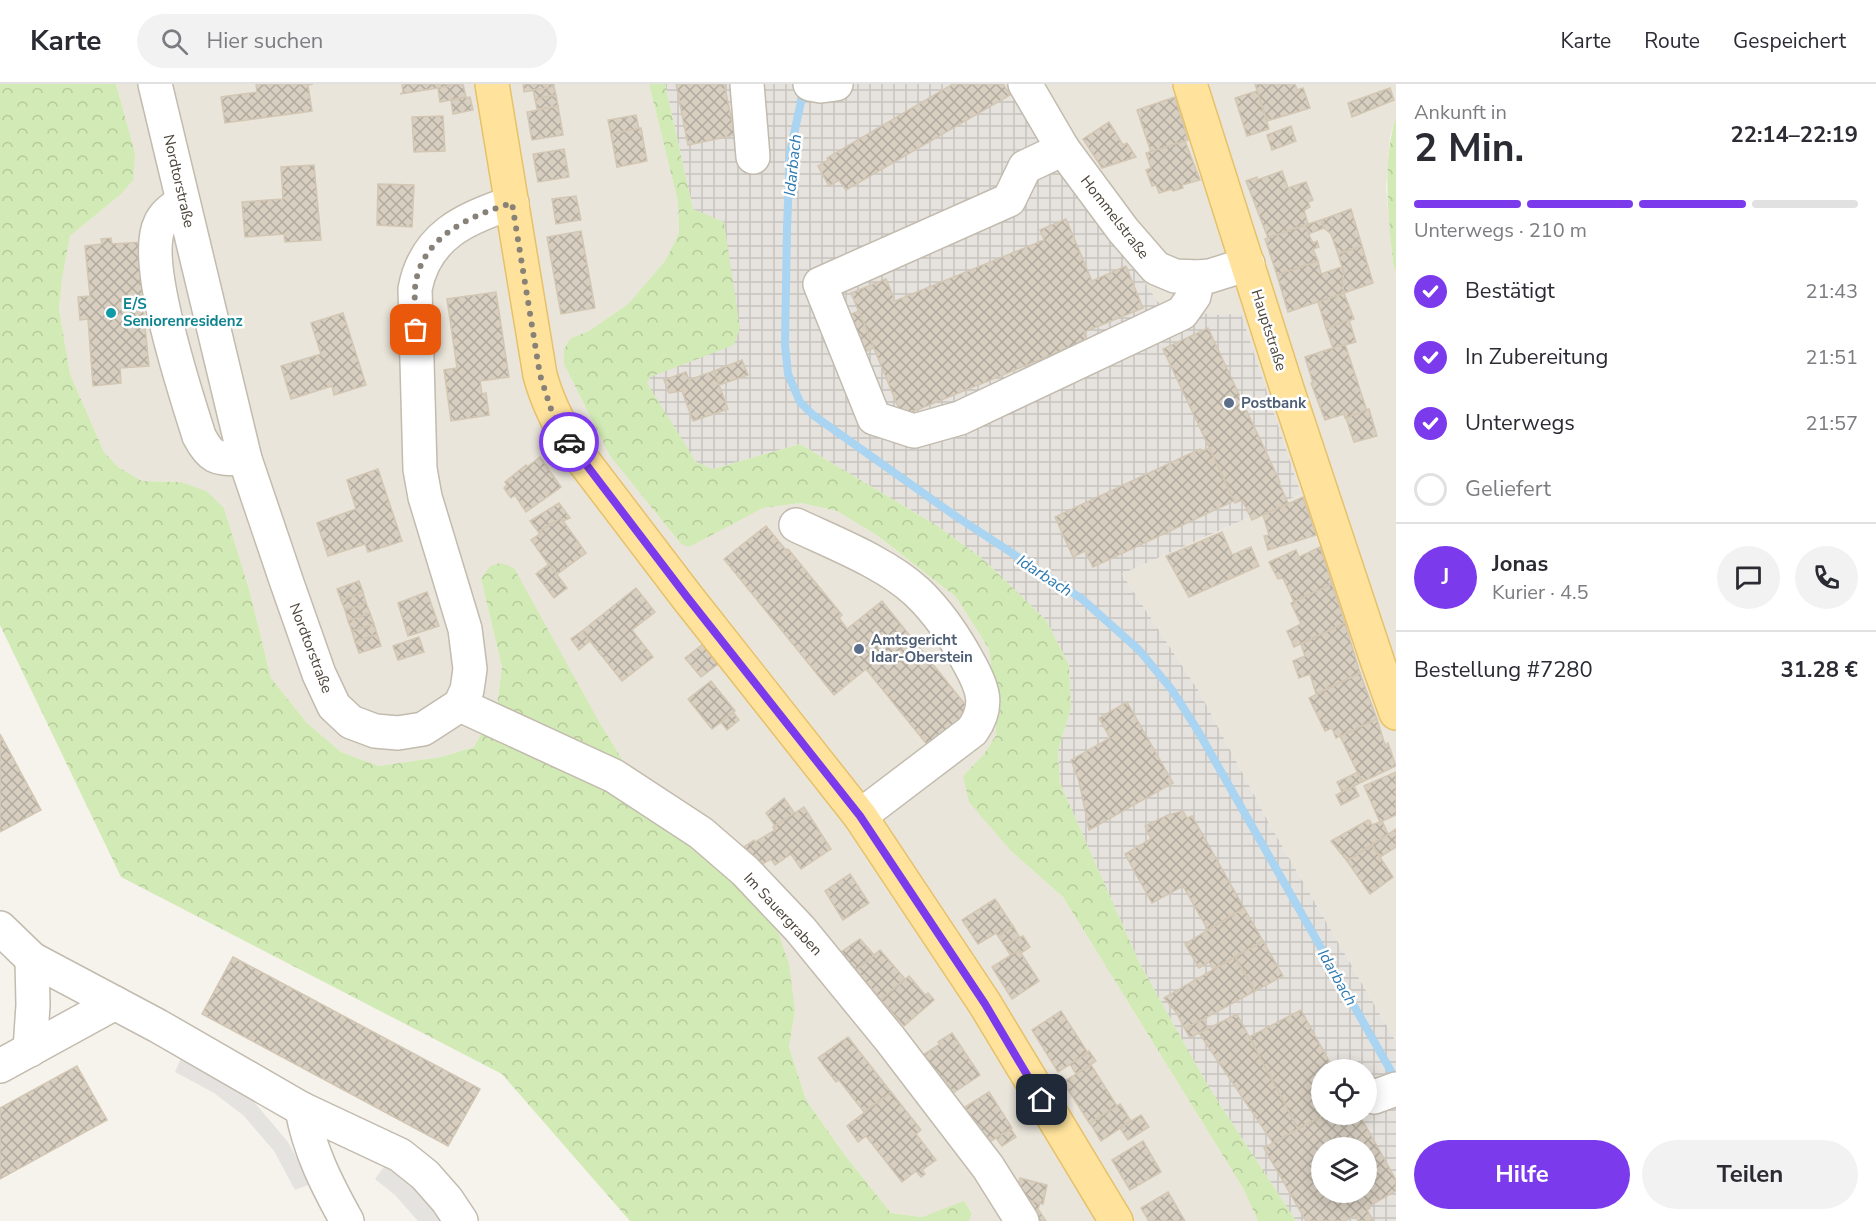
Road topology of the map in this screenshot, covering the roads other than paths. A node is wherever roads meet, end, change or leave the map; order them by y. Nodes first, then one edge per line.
1 (155, 84) edge
2 (492, 84) edge
3 (747, 84) edge
4 (1025, 84) edge
5 (1190, 84) edge
6 (1063, 149) junction
7 (753, 157) dead end
8 (183, 202) junction
9 (512, 203) junction
10 (1248, 264) junction
11 (1198, 277) junction
12 (245, 459) junction
13 (796, 525) dead end
14 (460, 705) junction
15 (1396, 713) edge
16 (860, 816) junction
17 (0, 928) edge
18 (32, 959) junction
19 (115, 1003) junction
20 (30, 1050) junction
21 (0, 1066) edge
22 (302, 1109) junction
23 (347, 1221) edge
24 (461, 1221) edge
25 (1022, 1221) edge
26 (1116, 1221) edge

1 - 8 street, Nordtorstraße
2 - 9 main road
3 - 7 street
4 - 6 street, Hommelstraße
5 - 10 main road, Hauptstraße
6 - 11 street, Hommelstraße
6 - 11 street
8 - 12 street, Nordtorstraße
8 - 12 street
9 - 14 street
9 - 16 main road
10 - 11 street, Hommelstraße
10 - 15 main road, Hauptstraße
12 - 14 street, Nordtorstraße
13 - 16 street
14 - 25 street, Im Sauergraben
16 - 26 main road
17 - 18 street
18 - 19 street
18 - 20 street
19 - 20 street
19 - 22 street
20 - 21 street
22 - 23 street
22 - 24 street

